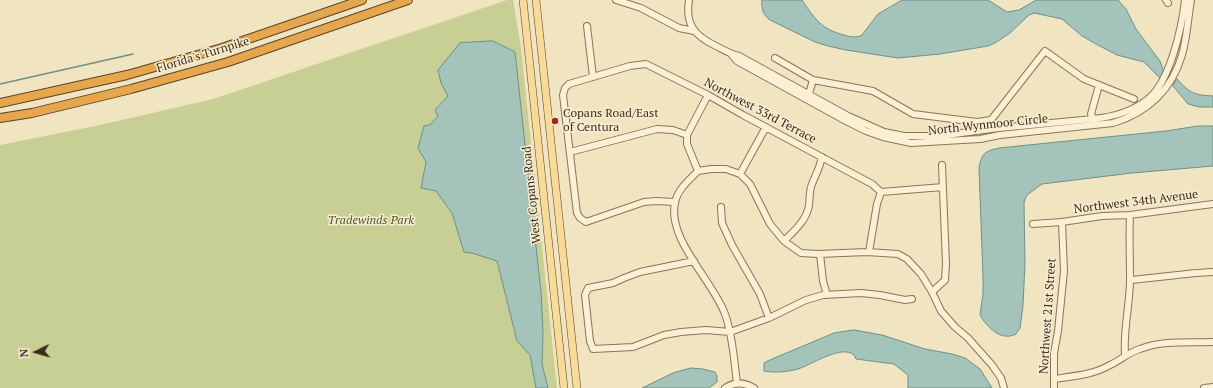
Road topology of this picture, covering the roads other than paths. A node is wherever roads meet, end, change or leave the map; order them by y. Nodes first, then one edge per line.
1 (362, 0) edge
2 (408, 0) edge
3 (523, 0) edge
4 (536, 0) edge
5 (616, 0) edge
6 (689, 0) edge
7 (1185, 0) edge
8 (1191, 0) edge
9 (587, 26) dead end
10 (694, 31) junction
11 (775, 58) dead end
12 (593, 77) junction
13 (813, 80) junction
14 (1099, 85) junction
15 (708, 95) junction
16 (808, 97) junction
17 (1134, 99) dead end
18 (0, 103) edge
19 (0, 118) edge
20 (977, 122) junction
21 (1095, 122) junction
22 (766, 127) junction
23 (978, 132) junction
24 (687, 135) junction
25 (551, 139) junction
26 (980, 139) junction
27 (538, 140) junction
28 (570, 152) junction
29 (822, 157) junction
30 (942, 165) dead end
31 (698, 171) junction
32 (740, 174) junction
33 (943, 187) junction
34 (881, 192) junction
35 (675, 202) junction
36 (1213, 204) edge
37 (721, 207) dead end
38 (1130, 215) junction
39 (1062, 222) junction
40 (1033, 224) dead end
41 (784, 241) junction
42 (869, 252) junction
43 (820, 254) junction
44 (694, 262) junction
45 (1213, 272) edge
46 (1130, 280) junction
47 (932, 292) junction
48 (827, 294) junction
49 (912, 299) dead end
50 (769, 318) junction
51 (730, 332) junction
52 (1213, 342) edge
53 (1125, 356) junction
54 (1054, 379) junction
55 (737, 383) junction
56 (1213, 387) edge
57 (564, 388) edge
58 (577, 388) edge
59 (725, 388) edge
60 (754, 388) edge
61 (1004, 388) edge
62 (1054, 388) edge
63 (1204, 388) edge

1 - 18 highway, Florida's Turnpike
2 - 19 highway, Florida's Turnpike
3 - 27 main road, West Copans Road
4 - 25 main road, West Copans Road
5 - 10 street
6 - 10 street
7 - 21 street, North Wynmoor Circle
8 - 21 street, North Wynmoor Circle
9 - 12 street
10 - 16 street, North Wynmoor Circle
11 - 13 street
12 - 15 street, Northwest 33rd Terrace
12 - 28 street, Northwest 33rd Terrace
13 - 16 street
13 - 20 street
14 - 17 street
14 - 20 street
14 - 21 street
15 - 22 street, Northwest 33rd Terrace
15 - 24 street
16 - 23 street, North Wynmoor Circle
16 - 26 street, North Wynmoor Circle
20 - 23 street
21 - 23 street, North Wynmoor Circle
21 - 26 street, North Wynmoor Circle
22 - 29 street, Northwest 33rd Terrace
22 - 32 street
23 - 26 street
24 - 28 street
24 - 31 street
25 - 27 main road
25 - 58 main road, West Copans Road
27 - 57 main road, West Copans Road
28 - 35 street
29 - 34 street, Northwest 33rd Terrace
29 - 41 street
30 - 33 street
31 - 32 street
31 - 35 street
32 - 41 street
33 - 34 street
33 - 47 street
34 - 42 street
35 - 44 street
36 - 38 street, Northwest 34th Avenue
37 - 50 street
38 - 39 street, Northwest 34th Avenue
38 - 46 street
39 - 40 street, Northwest 34th Avenue
39 - 54 street, Northwest 21st Street
41 - 43 street
42 - 43 street
42 - 47 street
43 - 48 street
44 - 51 street
44 - 51 street
45 - 46 street
46 - 53 street
47 - 61 street
48 - 49 street
48 - 50 street
50 - 51 street
51 - 55 street
52 - 53 street
53 - 54 street
54 - 62 street, Northwest 21st Street
55 - 59 street
55 - 60 street
56 - 63 street

